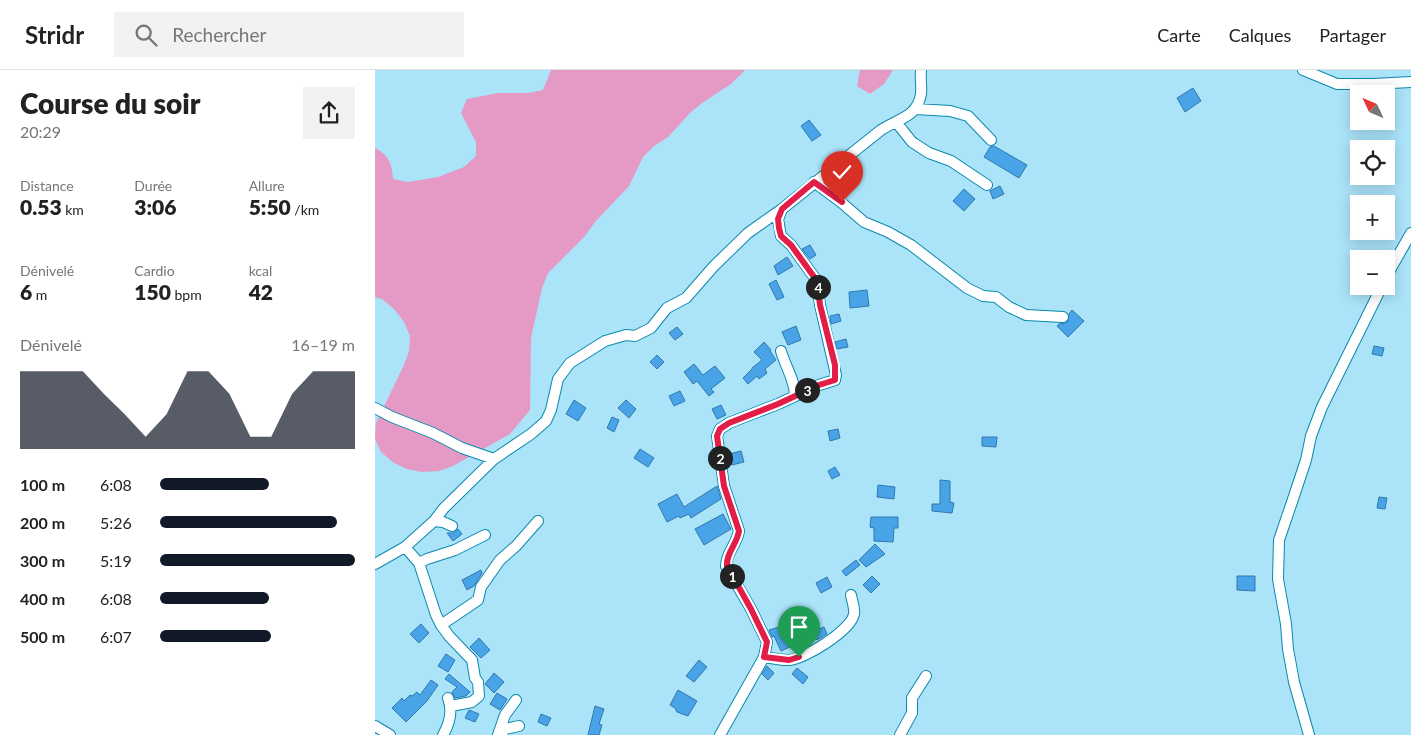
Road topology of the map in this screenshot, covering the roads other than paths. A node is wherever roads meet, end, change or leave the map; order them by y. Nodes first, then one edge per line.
1 (921, 70) edge
2 (1303, 70) edge
3 (1411, 82) edge
4 (915, 109) junction
5 (896, 122) junction
6 (991, 140) dead end
7 (814, 182) junction
8 (987, 185) dead end
9 (782, 209) junction
10 (1411, 233) edge
11 (1395, 261) edge
12 (1378, 295) edge
13 (1063, 317) dead end
14 (781, 351) dead end
15 (795, 396) junction
16 (375, 408) edge
17 (494, 459) junction
18 (434, 521) junction
19 (538, 521) dead end
20 (452, 526) dead end
21 (485, 535) dead end
22 (405, 547) junction
23 (419, 563) junction
24 (375, 564) edge
25 (851, 595) dead end
26 (441, 625) junction
27 (764, 657) junction
28 (926, 676) dead end
29 (515, 700) dead end
30 (375, 726) edge
31 (519, 726) dead end
32 (390, 735) edge
33 (443, 735) edge
34 (499, 735) edge
35 (720, 735) edge
36 (900, 735) edge
37 (1309, 735) edge

1 - 4 street
2 - 3 street
4 - 5 street
4 - 6 street
5 - 7 street
5 - 8 street
7 - 9 street
7 - 13 street
9 - 15 street
9 - 17 street
10 - 11 street
12 - 37 street
14 - 15 street
15 - 27 street
16 - 17 street
17 - 18 street
18 - 20 street
18 - 22 street
19 - 26 street
21 - 23 street
22 - 23 street
22 - 24 street
23 - 26 street
25 - 27 street
26 - 33 street
27 - 35 street
28 - 36 street
29 - 34 street
30 - 32 street
31 - 34 street

